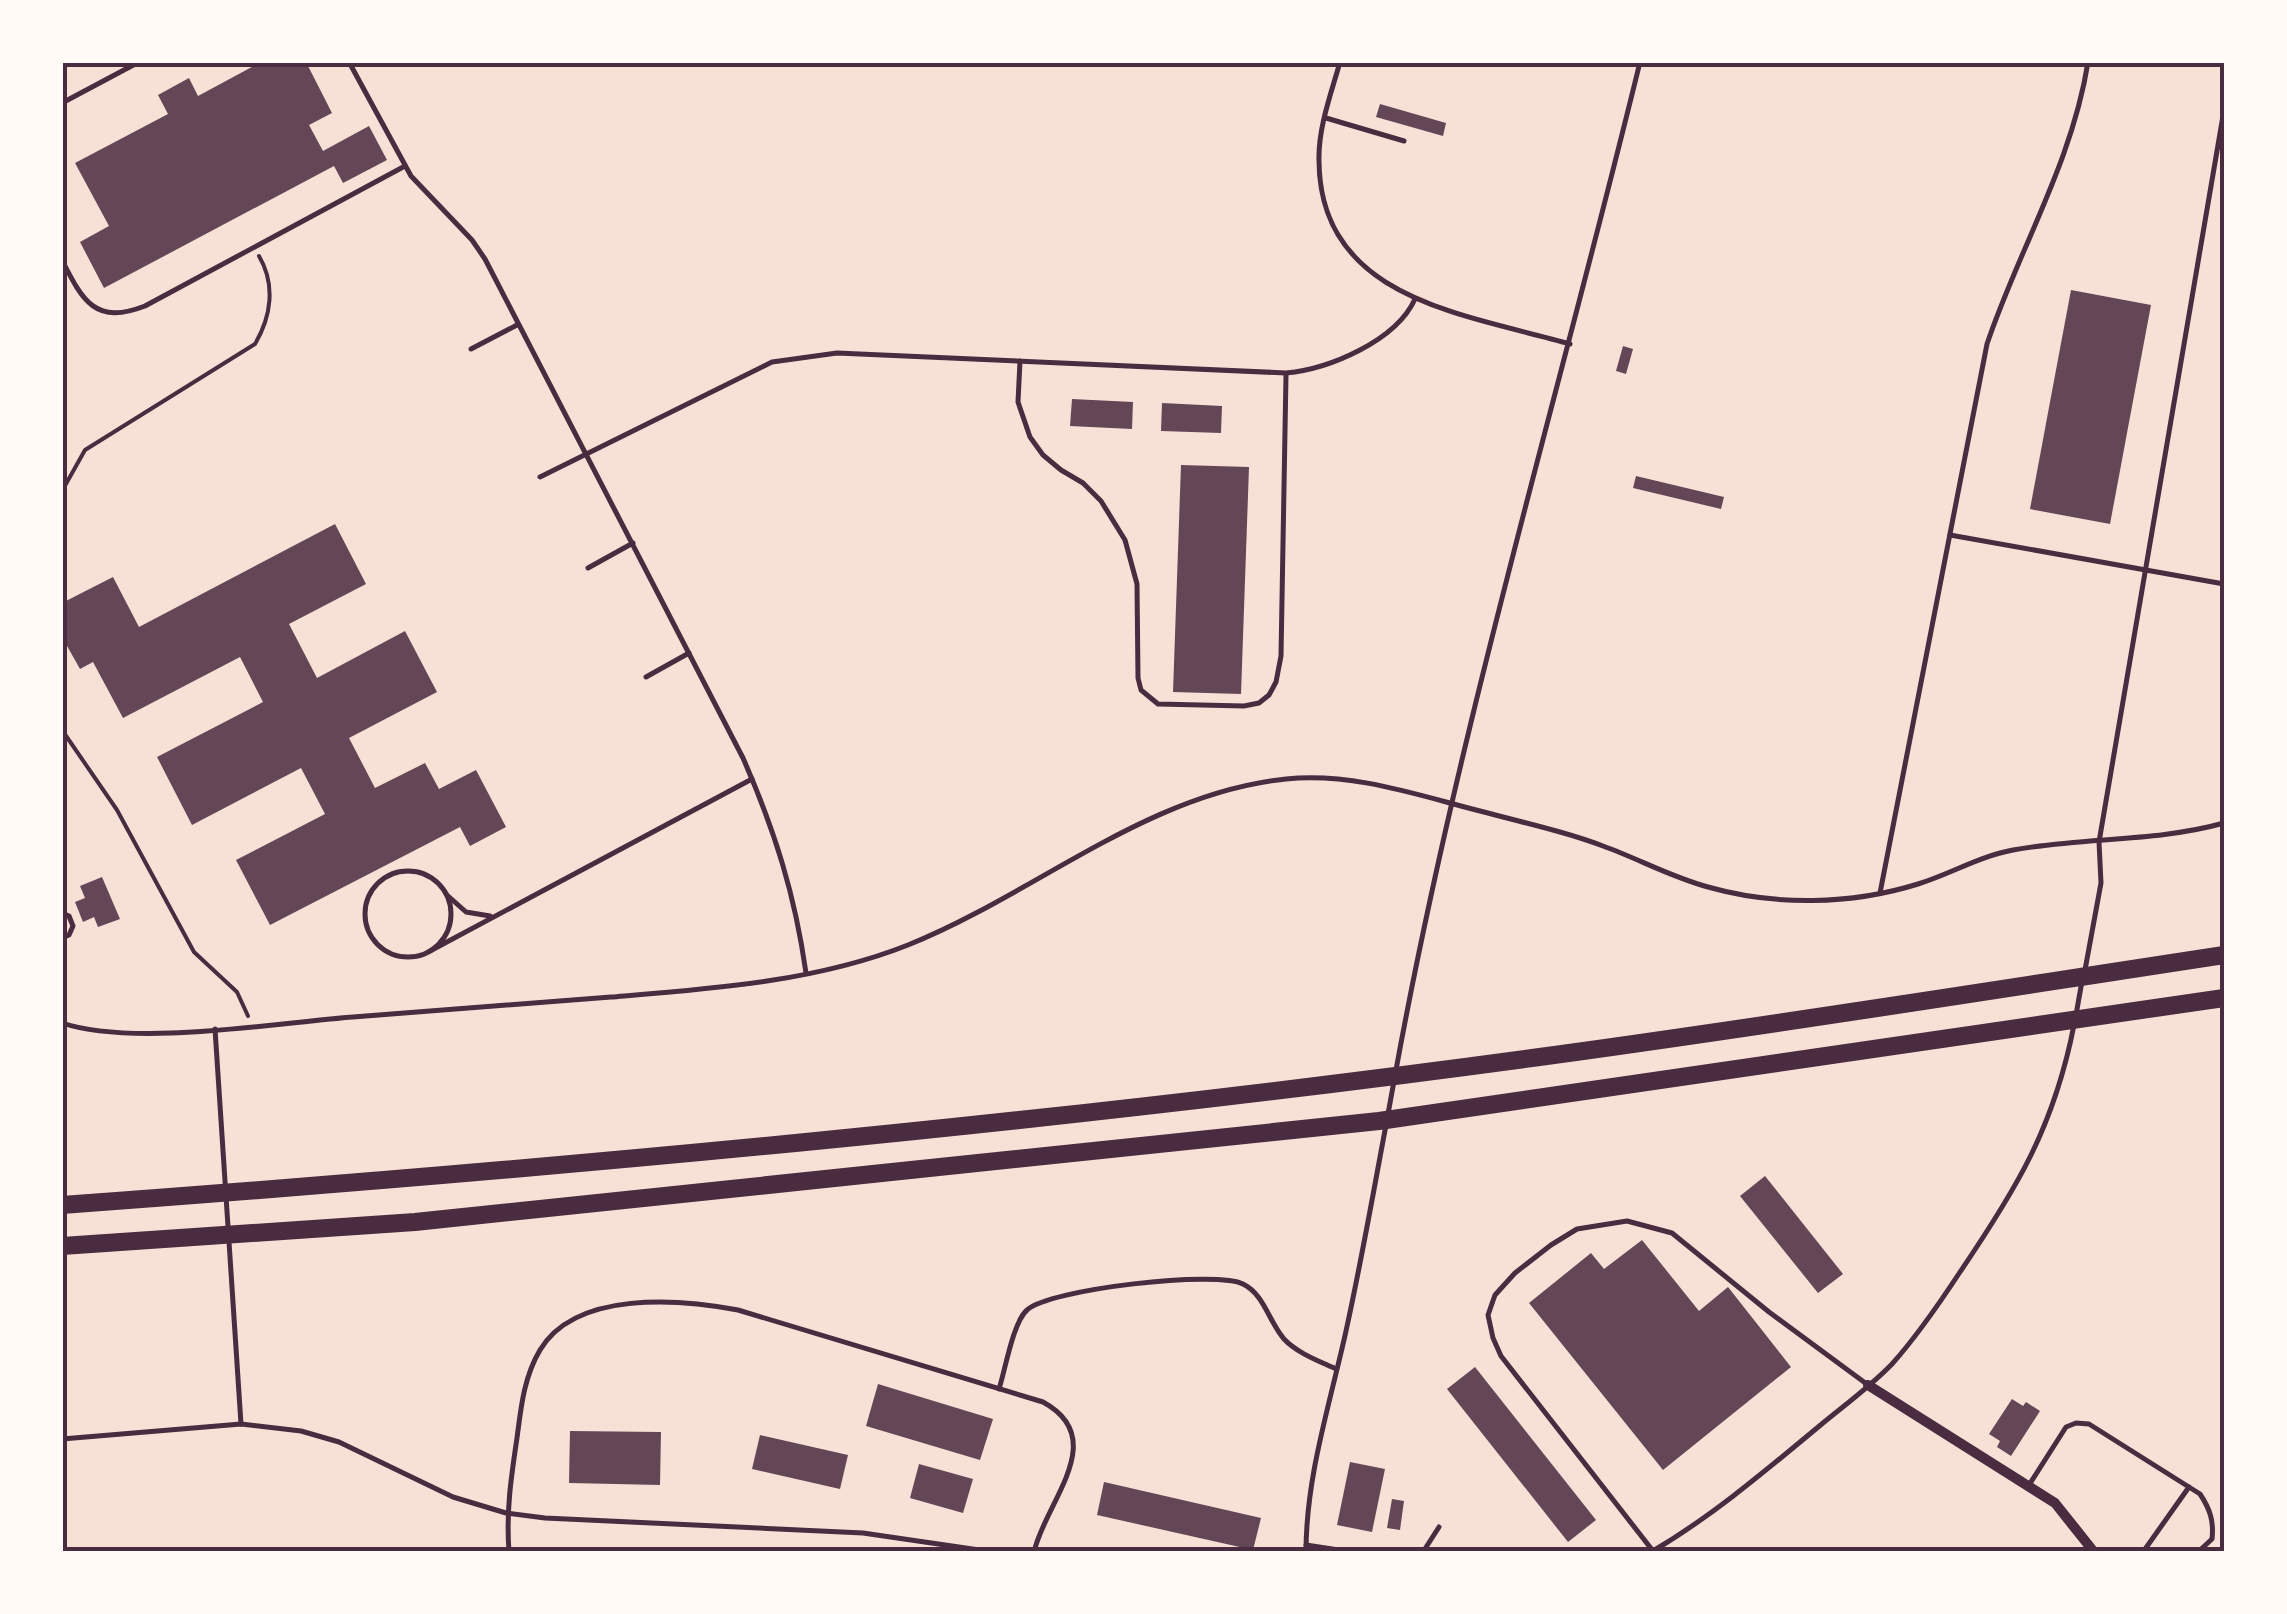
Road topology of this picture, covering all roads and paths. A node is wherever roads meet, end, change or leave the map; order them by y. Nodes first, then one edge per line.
1 (139, 62) edge
2 (349, 62) edge
3 (1340, 62) edge
4 (1640, 62) edge
5 (2088, 62) edge
6 (62, 102) edge
7 (2224, 110) edge
8 (1326, 118) junction
9 (1404, 141) dead end
10 (406, 166) junction
11 (254, 248) junction
12 (62, 260) edge
13 (1415, 299) junction
14 (518, 324) junction
15 (1570, 344) junction
16 (471, 348) dead end
17 (1020, 361) junction
18 (1286, 374) junction
19 (587, 453) junction
20 (540, 477) dead end
21 (62, 490) edge
22 (1950, 534) junction
23 (633, 543) junction
24 (588, 568) dead end
25 (2147, 570) junction
26 (2224, 584) edge
27 (689, 654) junction
28 (646, 677) dead end
29 (62, 730) edge
30 (752, 778) junction
31 (1450, 804) junction
32 (2224, 823) edge
33 (2099, 842) junction
34 (1880, 893) junction
35 (446, 894) junction
36 (62, 912) edge
37 (495, 916) junction
38 (62, 938) edge
39 (430, 951) junction
40 (2224, 955) edge
41 (806, 973) junction
42 (2224, 998) edge
43 (62, 1024) edge
44 (250, 1026) junction
45 (215, 1029) junction
46 (62, 1205) edge
47 (62, 1246) edge
48 (1336, 1369) junction
49 (1868, 1385) junction
50 (999, 1389) junction
51 (241, 1424) junction
52 (62, 1439) edge
53 (2029, 1486) junction
54 (2188, 1487) junction
55 (506, 1513) junction
56 (1439, 1527) dead end
57 (1306, 1548) edge
58 (990, 1551) edge
59 (509, 1552) edge
60 (1034, 1552) edge
61 (1352, 1552) edge
62 (1422, 1552) edge
63 (1652, 1552) edge
64 (2094, 1552) edge
65 (2143, 1552) edge
66 (2198, 1552) edge

1 - 6 lane
2 - 10 lane
3 - 8 lane
4 - 15 lane
5 - 22 lane
7 - 25 lane
8 - 9 lane
8 - 13 lane
10 - 11 lane
10 - 14 lane
11 - 12 lane
11 - 21 path
13 - 15 lane
13 - 18 lane
14 - 16 lane
14 - 19 lane
15 - 31 lane
17 - 18 lane
17 - 18 lane
17 - 19 lane
19 - 20 lane
19 - 23 lane
22 - 25 lane
22 - 34 lane
23 - 24 lane
23 - 27 lane
25 - 26 lane
25 - 33 lane
27 - 28 lane
27 - 30 lane
29 - 44 path
30 - 37 lane
30 - 41 lane
31 - 34 lane
31 - 41 lane
31 - 48 lane
32 - 33 lane
33 - 34 lane
33 - 49 lane
35 - 37 lane
35 - 39 lane
35 - 39 lane
36 - 38 lane
37 - 39 lane
40 - 46 highway
41 - 44 lane
42 - 47 highway
43 - 45 lane
44 - 45 lane
45 - 51 lane
48 - 50 lane
48 - 57 lane
49 - 53 street
49 - 63 lane
49 - 63 lane
50 - 55 lane
50 - 60 lane
51 - 52 lane
51 - 55 lane
53 - 54 lane
53 - 64 street
54 - 65 lane
54 - 66 lane
55 - 58 lane
55 - 59 lane
56 - 62 lane
57 - 61 lane

